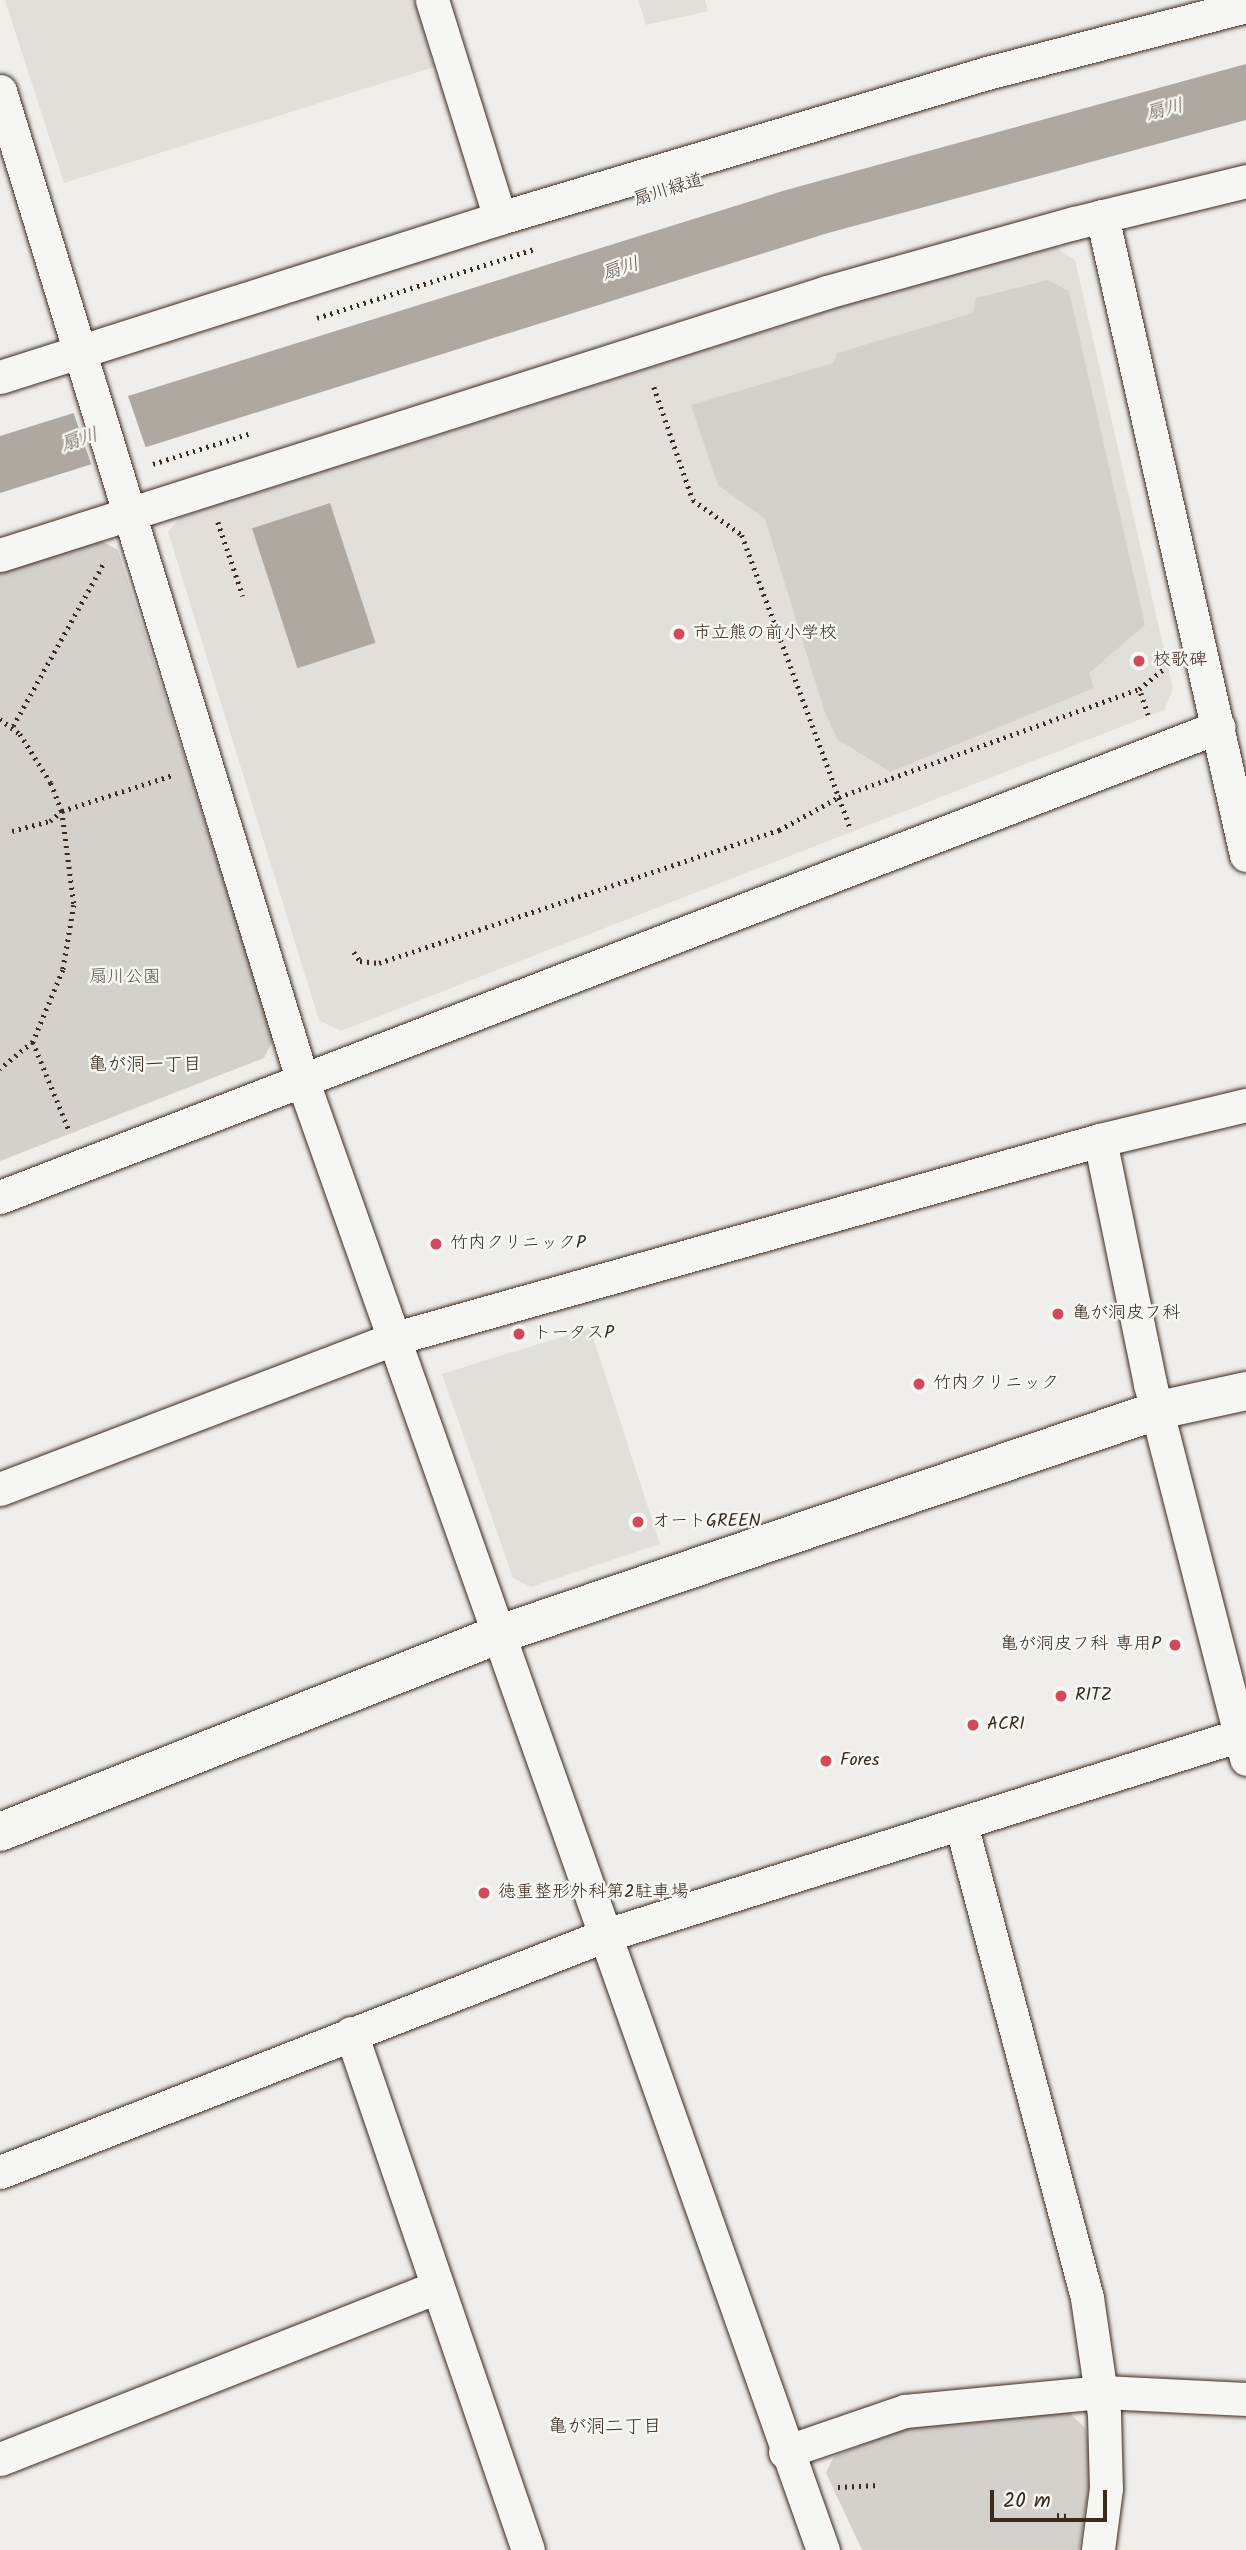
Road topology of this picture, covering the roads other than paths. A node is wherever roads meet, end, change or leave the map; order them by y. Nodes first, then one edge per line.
1 (432, 0) edge
2 (1246, 6) edge
3 (0, 91) edge
4 (6, 130) edge
5 (1246, 181) edge
6 (1102, 216) junction
7 (500, 218) junction
8 (81, 352) junction
9 (0, 377) edge
10 (131, 515) junction
11 (0, 555) edge
12 (1218, 727) junction
13 (1246, 855) edge
14 (302, 1079) junction
15 (1246, 1105) edge
16 (1100, 1140) junction
17 (0, 1197) edge
18 (392, 1339) junction
19 (1246, 1391) edge
20 (1159, 1410) junction
21 (0, 1489) edge
22 (497, 1634) junction
23 (1243, 1747) edge
24 (961, 1824) junction
25 (0, 1832) edge
26 (603, 1936) junction
27 (351, 2033) junction
28 (0, 2172) edge
29 (436, 2287) junction
30 (1103, 2392) junction
31 (1246, 2399) edge
32 (785, 2452) junction
33 (0, 2459) edge
34 (527, 2550) edge
35 (823, 2550) edge
36 (1098, 2550) edge

1 - 7 street
2 - 7 street
3 - 4 street
4 - 8 street
5 - 6 street
6 - 10 street
6 - 12 street
7 - 8 street
8 - 9 street
8 - 10 street
10 - 11 street
10 - 14 street
12 - 13 street
12 - 14 street
14 - 17 street
14 - 18 street
15 - 16 street
16 - 18 street
16 - 20 street
18 - 21 street
18 - 22 street
19 - 20 street
20 - 22 street
20 - 23 street
22 - 25 street
22 - 26 street
23 - 24 street
24 - 26 street
24 - 30 street
26 - 27 street
26 - 32 street
27 - 28 street
27 - 29 street
29 - 33 street
29 - 34 street
30 - 31 street
30 - 32 street
30 - 36 street
32 - 35 street

